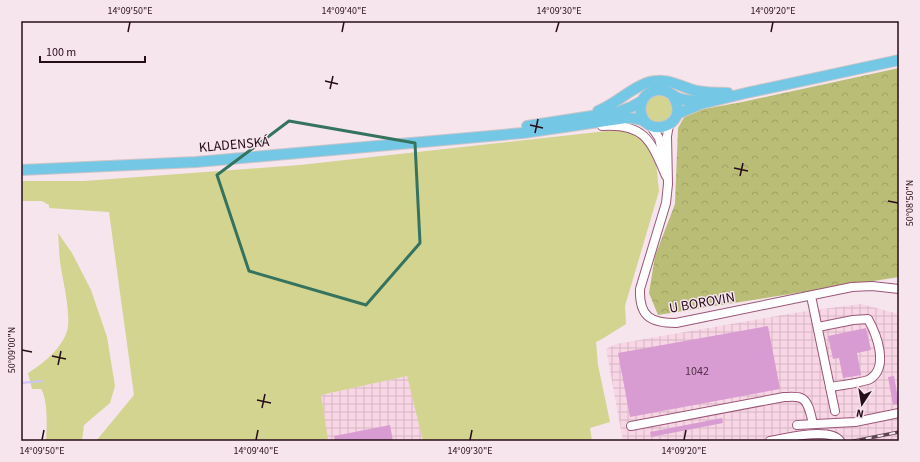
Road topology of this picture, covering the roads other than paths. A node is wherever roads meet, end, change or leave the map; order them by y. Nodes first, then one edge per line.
1 (899, 60) edge
2 (746, 93) junction
3 (673, 96) junction
4 (642, 101) junction
5 (677, 114) junction
6 (568, 120) junction
7 (648, 123) junction
8 (669, 125) junction
9 (558, 129) junction
10 (448, 139) junction
11 (21, 170) edge
12 (667, 181) junction
13 (899, 289) edge
14 (811, 296) junction
15 (818, 327) junction
16 (830, 387) junction
17 (835, 411) dead end
18 (899, 414) edge
19 (812, 424) junction
20 (797, 425) dead end
21 (631, 426) dead end
22 (770, 441) edge
23 (840, 441) edge

1 - 2 main road
2 - 3 main road
2 - 5 main road
2 - 6 main road
3 - 4 main road
3 - 5 main road
4 - 6 main road
4 - 7 main road
5 - 8 main road
6 - 10 main road
7 - 8 main road
7 - 9 main road
7 - 12 street
8 - 12 street
9 - 10 main road
9 - 12 street
10 - 11 main road, KLADENSKÁ
12 - 14 street, U BOROVIN
13 - 14 street, U BOROVIN
14 - 15 street
15 - 16 street
15 - 16 street
16 - 17 street
18 - 19 street
19 - 20 street
19 - 21 street
22 - 23 street

